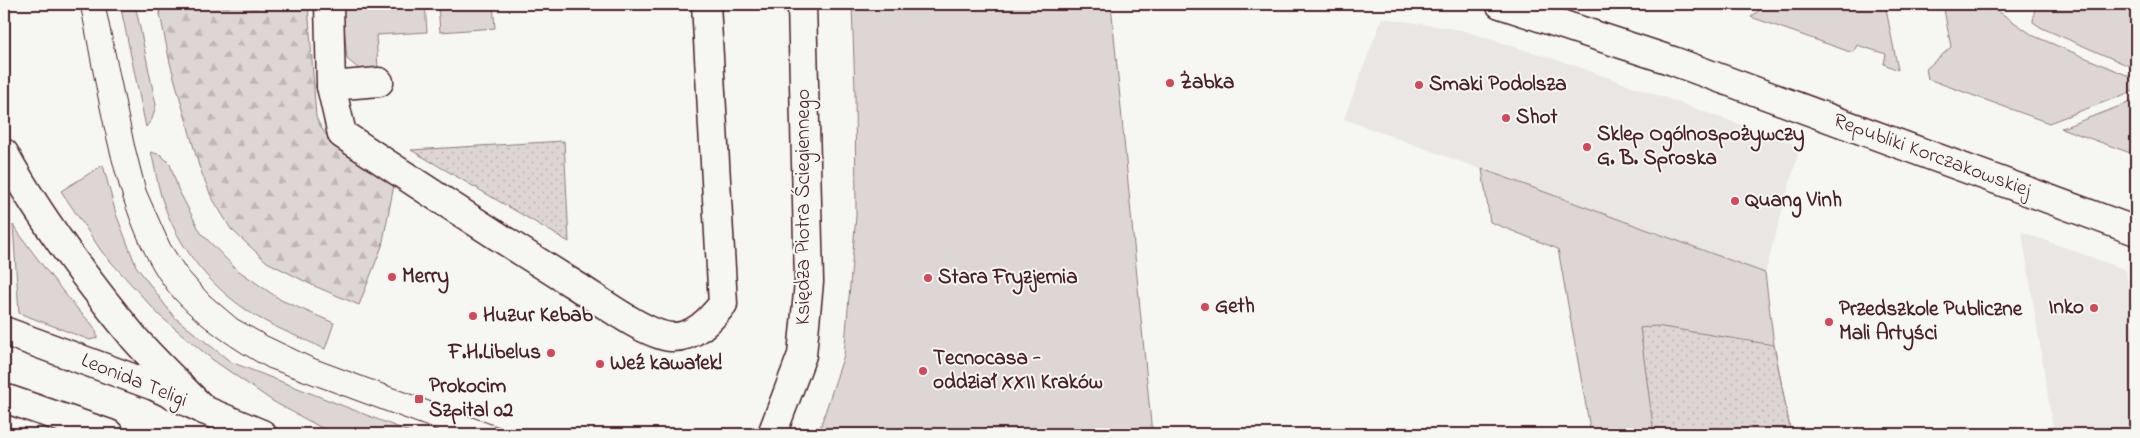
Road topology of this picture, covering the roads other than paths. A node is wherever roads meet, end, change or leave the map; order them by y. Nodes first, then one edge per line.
1 (329, 4) edge
2 (706, 4) edge
3 (802, 4) edge
4 (1500, 4) edge
5 (379, 82) dead end
6 (331, 86) junction
7 (4, 153) edge
8 (2136, 231) edge
9 (4, 331) edge
10 (4, 398) edge
11 (204, 410) junction
12 (95, 433) edge
13 (262, 434) edge
14 (772, 434) edge

1 - 6 street
2 - 6 street
3 - 14 street, Księdza Piotra Ściegiennego
4 - 8 street, Republiki Korczakowskiej
5 - 6 street
7 - 11 street
9 - 11 street, Leonida Teligi
10 - 12 street
11 - 13 street, Leonida Teligi

